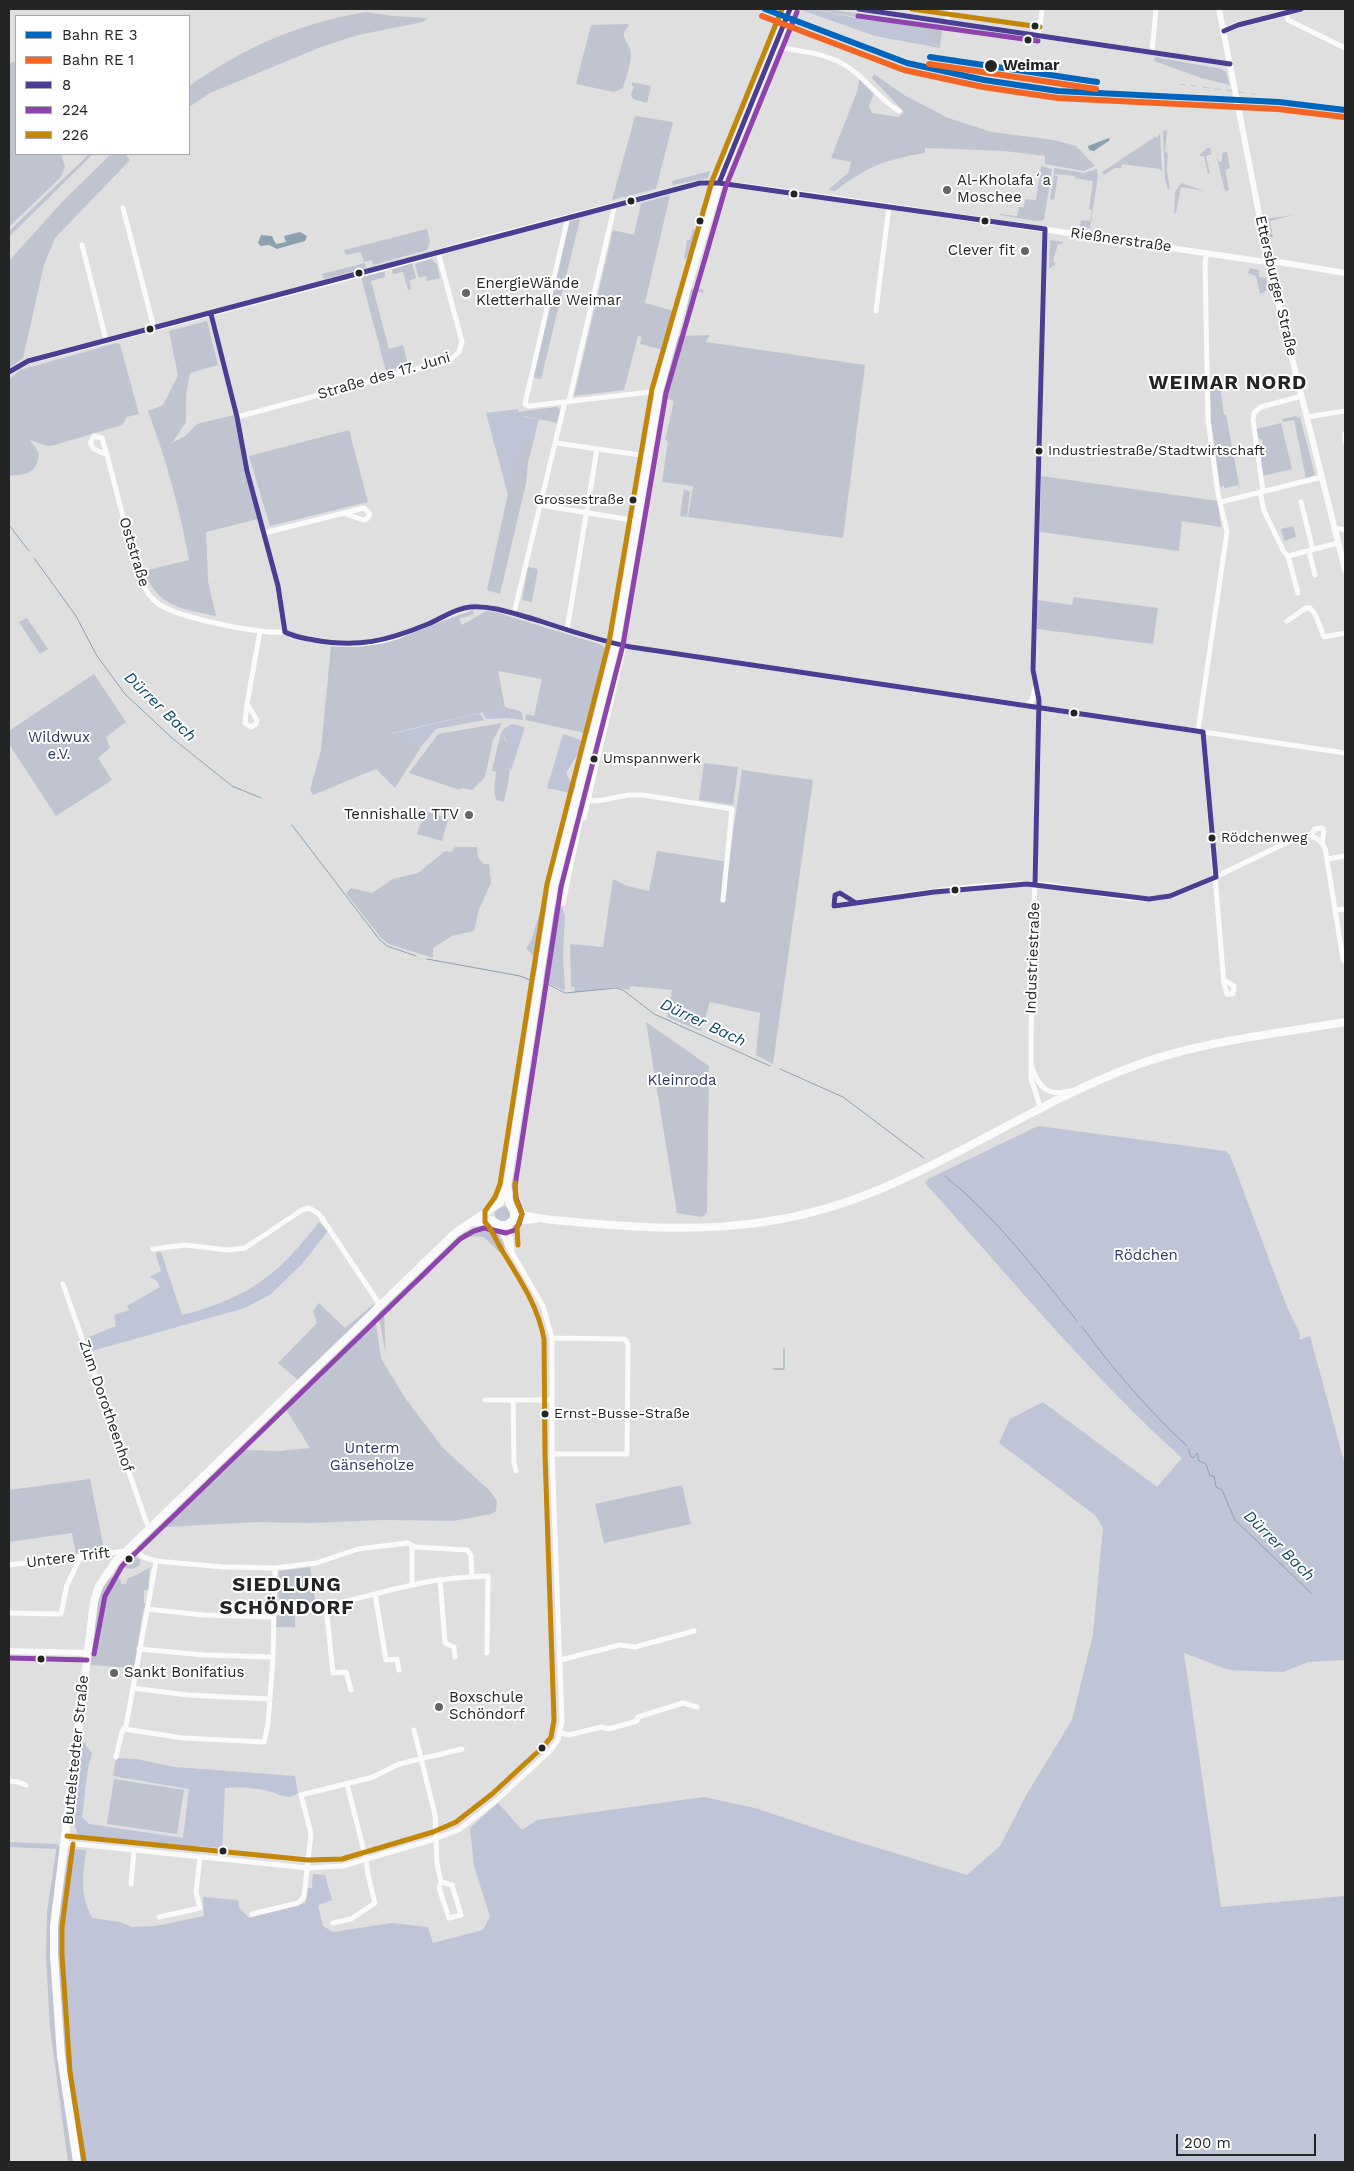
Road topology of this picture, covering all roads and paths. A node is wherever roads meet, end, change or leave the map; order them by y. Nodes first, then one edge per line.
1 (790, 9) edge
2 (859, 9) edge
3 (950, 9) edge
4 (1042, 9) edge
5 (1156, 9) edge
6 (1219, 9) edge
7 (1302, 9) edge
8 (877, 10) edge
9 (1286, 12) junction
10 (947, 20) junction
11 (1224, 31) junction
12 (1039, 34) junction
13 (776, 42) junction
14 (1345, 48) edge
15 (1152, 52) junction
16 (1230, 64) junction
17 (899, 111) dead end
18 (719, 182) junction
19 (615, 204) junction
20 (889, 206) junction
21 (123, 208) dead end
22 (568, 217) junction
23 (1045, 229) junction
24 (82, 245) dead end
25 (438, 252) junction
26 (1207, 253) junction
27 (1268, 261) junction
28 (1345, 273) edge
29 (876, 311) dead end
30 (210, 314) junction
31 (154, 328) junction
32 (106, 340) junction
33 (9, 372) edge
34 (659, 391) junction
35 (1302, 396) junction
36 (567, 401) junction
37 (1345, 411) edge
38 (237, 417) junction
39 (1307, 417) junction
40 (1345, 434) edge
41 (1345, 442) edge
42 (556, 443) junction
43 (597, 449) junction
44 (107, 455) dead end
45 (647, 456) junction
46 (1322, 477) junction
47 (1261, 492) junction
48 (1220, 502) junction
49 (1301, 502) dead end
50 (540, 505) junction
51 (343, 513) dead end
52 (587, 513) junction
53 (637, 521) junction
54 (1334, 528) junction
55 (1345, 530) edge
56 (264, 533) junction
57 (1338, 543) junction
58 (1311, 550) junction
59 (1288, 556) junction
60 (1345, 570) edge
61 (1315, 575) dead end
62 (1298, 593) dead end
63 (515, 609) dead end
64 (1287, 621) dead end
65 (567, 630) junction
66 (260, 631) junction
67 (285, 632) junction
68 (1345, 633) edge
69 (620, 645) junction
70 (1035, 685) junction
71 (247, 704) dead end
72 (1027, 705) junction
73 (1039, 707) junction
74 (1201, 731) junction
75 (1345, 753) edge
76 (589, 801) junction
77 (572, 815) junction
78 (581, 817) junction
79 (1310, 836) junction
80 (1322, 842) junction
81 (1345, 856) edge
82 (1327, 859) junction
83 (1216, 876) junction
84 (1035, 884) junction
85 (723, 900) dead end
86 (563, 903) dead end
87 (856, 903) junction
88 (1345, 909) edge
89 (1335, 910) junction
90 (1343, 946) edge
91 (1345, 962) edge
92 (1224, 980) dead end
93 (1345, 1022) edge
94 (1031, 1062) junction
95 (1093, 1084) junction
96 (1041, 1110) junction
97 (507, 1186) junction
98 (500, 1203) junction
99 (512, 1208) junction
100 (492, 1209) junction
101 (542, 1218) junction
102 (511, 1222) junction
103 (470, 1223) junction
104 (496, 1223) junction
105 (153, 1249) dead end
106 (512, 1251) junction
107 (63, 1284) dead end
108 (380, 1305) junction
109 (552, 1338) junction
110 (484, 1400) dead end
111 (513, 1400) junction
112 (552, 1400) junction
113 (552, 1454) junction
114 (516, 1471) dead end
115 (150, 1527) junction
116 (412, 1546) junction
117 (129, 1548) junction
118 (81, 1556) junction
119 (156, 1561) junction
120 (9, 1565) edge
121 (275, 1568) junction
122 (472, 1576) junction
123 (440, 1580) junction
124 (412, 1584) junction
125 (374, 1594) junction
126 (326, 1607) junction
127 (147, 1609) junction
128 (9, 1613) edge
129 (274, 1614) junction
130 (694, 1632) dead end
131 (140, 1649) junction
132 (9, 1651) edge
133 (487, 1653) dead end
134 (87, 1654) junction
135 (273, 1657) junction
136 (455, 1657) dead end
137 (560, 1660) junction
138 (398, 1670) dead end
139 (133, 1688) junction
140 (350, 1690) dead end
141 (270, 1699) junction
142 (697, 1707) dead end
143 (124, 1729) junction
144 (414, 1730) dead end
145 (561, 1733) junction
146 (462, 1748) dead end
147 (116, 1757) dead end
148 (422, 1758) junction
149 (9, 1781) edge
150 (347, 1784) junction
151 (26, 1785) dead end
152 (435, 1839) junction
153 (66, 1843) junction
154 (134, 1851) junction
155 (200, 1858) junction
156 (366, 1859) junction
157 (308, 1868) junction
158 (442, 1882) junction
159 (131, 1884) dead end
160 (252, 1914) dead end
161 (159, 1917) dead end
162 (333, 1924) dead end
163 (77, 2162) edge

1 - 13 main road
2 - 8 street
3 - 10 street
4 - 12 street
5 - 15 street
6 - 11 street, Ettersburger Straße
7 - 9 street
8 - 10 street
9 - 11 street
9 - 14 street
10 - 12 street
11 - 16 street, Ettersburger Straße
12 - 15 street
13 - 17 street
13 - 18 main road
15 - 16 street
16 - 27 street, Ettersburger Straße
18 - 19 street, Rießnerstraße
18 - 20 street, Rießnerstraße
18 - 34 main road
19 - 22 street, Rießnerstraße
19 - 36 street
20 - 23 street, Rießnerstraße
20 - 29 street
21 - 31 street
22 - 25 street, Rießnerstraße
22 - 36 street
23 - 26 street, Rießnerstraße
23 - 70 street, Industriestraße
24 - 32 street
25 - 30 street, Rießnerstraße
25 - 38 street, Straße des 17. Juni
26 - 27 street, Rießnerstraße
26 - 48 street
27 - 28 street, Rießnerstraße
27 - 35 street, Ettersburger Straße
30 - 31 street, Rießnerstraße
30 - 38 street
31 - 32 street, Rießnerstraße
32 - 33 street, Rießnerstraße
34 - 36 street
34 - 45 main road
35 - 39 street, Ettersburger Straße
35 - 47 street
36 - 42 street
37 - 39 street
38 - 56 street
39 - 46 street, Ettersburger Straße
40 - 41 street
42 - 43 street
42 - 50 street
43 - 45 street
43 - 52 street
44 - 66 street, Oststraße
45 - 53 main road
46 - 47 street
46 - 54 street, Ettersburger Straße
47 - 48 street
47 - 59 street
48 - 74 street
49 - 58 street
50 - 52 street
50 - 63 street
51 - 56 street
52 - 53 street
52 - 65 street
53 - 69 main road
54 - 55 street
54 - 57 street, Ettersburger Straße
56 - 67 street
57 - 58 street
57 - 60 street, Ettersburger Straße
58 - 59 street
58 - 61 street
59 - 62 street
64 - 68 street
65 - 67 street, Oststraße
65 - 69 street, Oststraße
66 - 67 street, Oststraße
66 - 71 street
69 - 72 street, Oststraße
69 - 76 street
69 - 77 main road
70 - 72 street, Industriestraße
70 - 73 street, Industriestraße
72 - 73 street, Oststraße
73 - 74 street, Oststraße
73 - 84 street, Industriestraße
74 - 75 street, Oststraße
74 - 83 street
76 - 78 street
76 - 85 street
77 - 78 street
77 - 97 main road
78 - 86 street
79 - 80 street
79 - 80 street
79 - 83 street
80 - 82 street
81 - 82 street
82 - 89 street
83 - 84 street
83 - 92 street
84 - 87 street
84 - 94 street, Industriestraße
87 - 87 street
88 - 89 street
89 - 90 street
90 - 91 street
93 - 95 main road
94 - 95 street
94 - 96 street, Industriestraße
95 - 96 main road
96 - 101 main road
97 - 98 main road
97 - 99 main road
98 - 99 main road
98 - 100 main road
99 - 101 main road
99 - 102 main road
100 - 103 main road, Buttelstedter Straße
100 - 104 main road
101 - 102 main road
102 - 104 main road
102 - 106 street
103 - 104 main road
103 - 108 main road, Buttelstedter Straße
104 - 106 street
105 - 108 street
106 - 109 street
107 - 115 street, Zum Dorotheenhof
108 - 115 main road, Buttelstedter Straße
109 - 112 street
109 - 113 street
110 - 111 street
111 - 112 street
111 - 114 street
112 - 113 street
113 - 137 street
115 - 117 main road, Buttelstedter Straße
116 - 121 street
116 - 122 street
116 - 124 street
117 - 118 street, Untere Trift
117 - 119 street
117 - 134 main road, Buttelstedter Straße
118 - 120 street, Untere Trift
118 - 128 street
119 - 121 street
119 - 127 street
121 - 129 street
122 - 123 street
122 - 133 street
123 - 124 street
123 - 136 street
124 - 125 street
125 - 126 street
125 - 138 street
126 - 129 street
126 - 140 street
127 - 129 street
127 - 131 street
129 - 135 street
130 - 137 street
131 - 135 street
131 - 139 street
132 - 134 street
134 - 153 main road, Buttelstedter Straße
135 - 141 street
137 - 145 street
139 - 141 street
139 - 143 street
141 - 143 street
142 - 145 street
143 - 147 street
144 - 148 street
145 - 152 street
146 - 148 street
148 - 150 street
148 - 152 street
149 - 151 street
150 - 156 street
150 - 157 street
152 - 156 street
152 - 158 street
153 - 154 street
153 - 163 main road, Buttelstedter Straße
154 - 155 street
154 - 159 street
155 - 157 street
155 - 161 street
156 - 157 street
156 - 162 street
157 - 160 street
158 - 158 street

